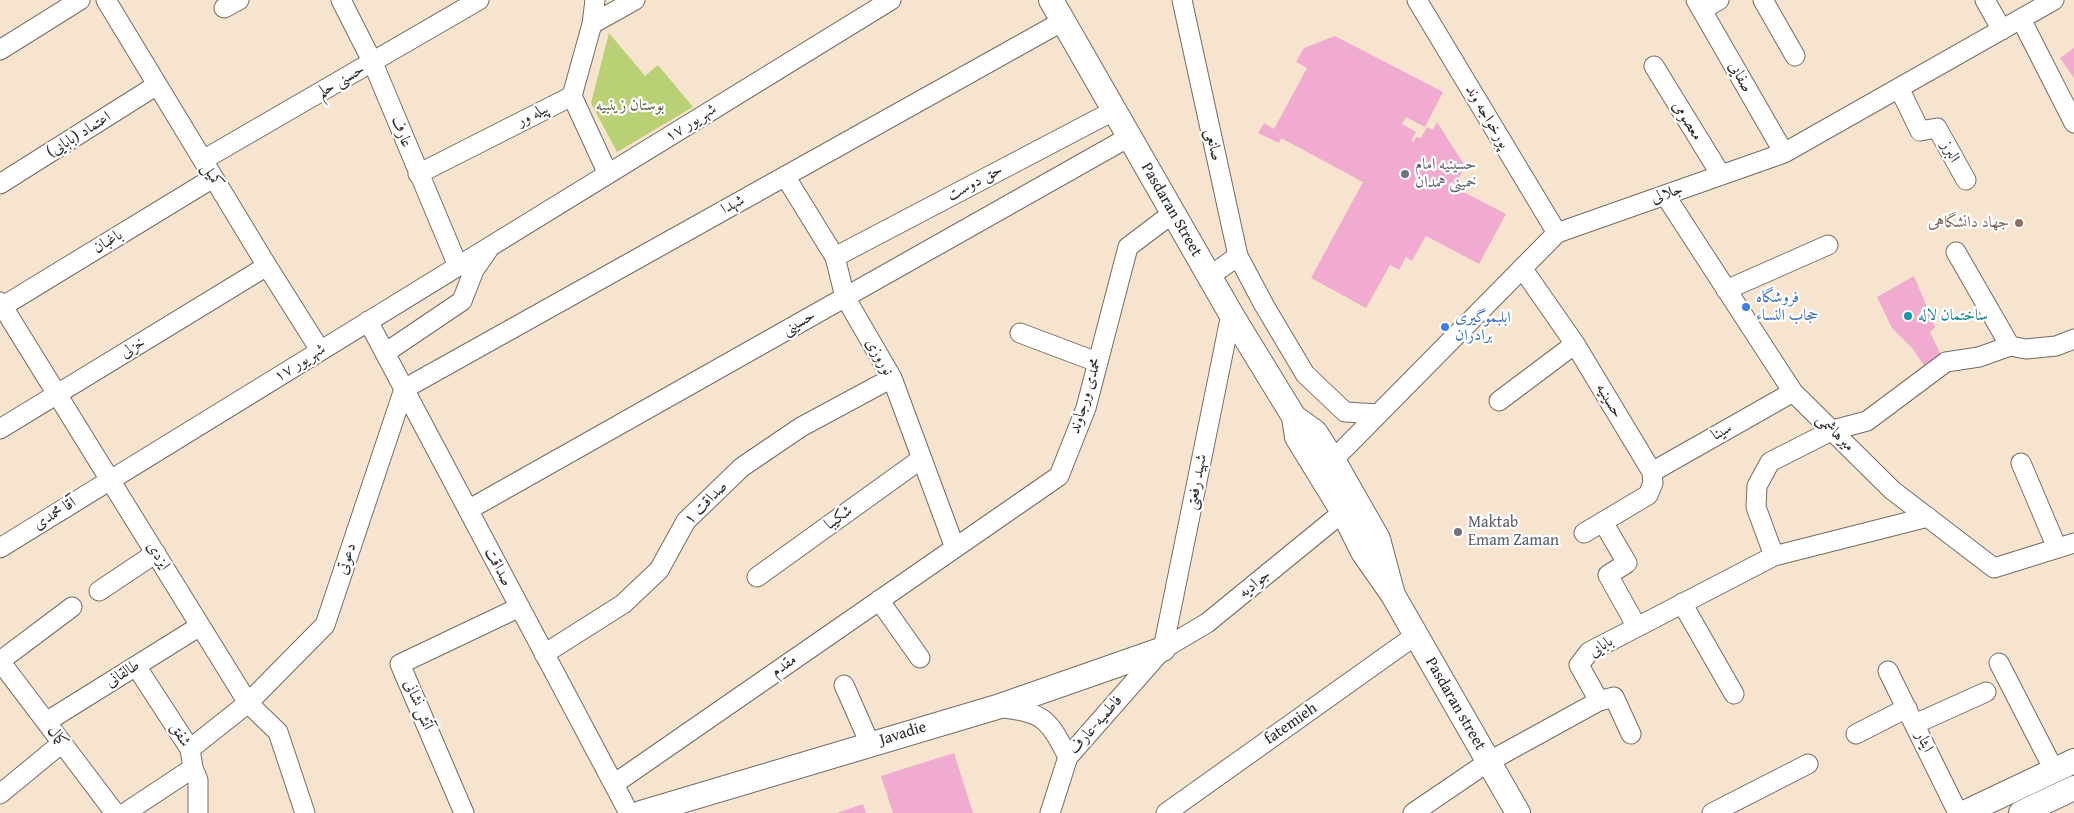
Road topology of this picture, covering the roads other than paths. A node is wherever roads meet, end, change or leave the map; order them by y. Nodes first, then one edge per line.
1 (80, 0) edge
2 (106, 0) edge
3 (341, 0) edge
4 (479, 0) edge
5 (595, 0) edge
6 (635, 0) edge
7 (891, 0) edge
8 (1051, 0) edge
9 (1182, 0) edge
10 (1417, 0) edge
11 (1719, 0) edge
12 (1763, 0) edge
13 (1985, 0) edge
14 (2054, 0) edge
15 (1699, 5) edge
16 (2021, 18) junction
17 (1063, 21) junction
18 (592, 24) junction
19 (2002, 30) junction
20 (0, 50) edge
21 (1795, 56) dead end
22 (373, 63) junction
23 (1654, 66) dead end
24 (157, 85) junction
25 (1899, 88) junction
26 (572, 96) junction
27 (1115, 110) junction
28 (2074, 123) edge
29 (1129, 137) junction
30 (1784, 153) junction
31 (203, 160) junction
32 (418, 174) junction
33 (608, 174) junction
34 (1721, 175) junction
35 (785, 176) junction
36 (213, 178) junction
37 (1966, 180) dead end
38 (0, 184) edge
39 (1665, 195) junction
40 (1173, 213) junction
41 (1557, 233) junction
42 (1828, 245) dead end
43 (490, 246) junction
44 (1956, 252) dead end
45 (1238, 256) junction
46 (835, 257) junction
47 (267, 266) junction
48 (458, 266) junction
49 (1522, 268) junction
50 (1210, 276) junction
51 (1726, 290) junction
52 (845, 297) junction
53 (1, 305) edge
54 (1231, 314) junction
55 (368, 321) junction
56 (1020, 333) dead end
57 (2074, 339) edge
58 (1575, 344) junction
59 (2010, 346) junction
60 (320, 350) junction
61 (385, 353) junction
62 (1097, 362) junction
63 (892, 378) junction
64 (404, 389) junction
65 (1792, 392) junction
66 (57, 394) junction
67 (1499, 401) dead end
68 (1379, 414) junction
69 (1294, 417) junction
70 (0, 429) edge
71 (1833, 430) junction
72 (921, 459) junction
73 (1333, 460) junction
74 (2021, 463) dead end
75 (1652, 472) junction
76 (110, 479) junction
77 (468, 510) junction
78 (1343, 512) junction
79 (1928, 517) junction
80 (1603, 522) junction
81 (1584, 533) dead end
82 (2065, 546) edge
83 (0, 548) edge
84 (954, 548) junction
85 (156, 553) junction
86 (1774, 556) junction
87 (757, 577) dead end
88 (99, 591) dead end
89 (1392, 595) junction
90 (879, 600) junction
91 (1682, 603) junction
92 (72, 607) dead end
93 (520, 608) junction
94 (200, 626) junction
95 (1637, 627) junction
96 (1416, 635) junction
97 (1164, 650) junction
98 (544, 654) junction
99 (920, 658) dead end
100 (0, 661) edge
101 (1999, 663) dead end
102 (136, 666) junction
103 (1887, 671) dead end
104 (844, 685) dead end
105 (1986, 692) dead end
106 (1734, 694) dead end
107 (1600, 701) junction
108 (248, 703) junction
109 (997, 707) junction
110 (1911, 716) junction
111 (46, 722) junction
112 (1631, 734) dead end
113 (1856, 734) dead end
114 (62, 744) junction
115 (870, 744) junction
116 (190, 749) junction
117 (1068, 757) junction
118 (1488, 762) junction
119 (1808, 764) dead end
120 (2064, 766) edge
121 (192, 768) junction
122 (614, 784) junction
123 (2073, 791) edge
124 (0, 794) edge
125 (115, 813) edge
126 (125, 813) edge
127 (198, 813) edge
128 (304, 813) edge
129 (464, 813) edge
130 (629, 813) edge
131 (641, 813) edge
132 (1050, 813) edge
133 (1166, 813) edge
134 (1413, 813) edge
135 (1518, 813) edge
136 (1712, 813) edge
137 (1958, 813) edge
138 (1964, 813) edge
139 (2021, 813) edge

1 - 20 street
2 - 24 street, کمیل
3 - 22 street, عارف
4 - 22 street, حسنی حلم
5 - 18 street
6 - 18 street
7 - 33 street, ۱۷ شهریور
8 - 17 main road, Pasdaran Street
9 - 45 street, صانعی
10 - 41 street, پورخواجه وند
11 - 15 street
12 - 21 street
13 - 19 street
14 - 16 street, جلالی
15 - 30 street, صفایی
16 - 19 street, جلالی
16 - 28 street
17 - 27 main road, Pasdaran Street
17 - 35 street, شهدا
18 - 26 street
19 - 25 street, جلالی
22 - 31 street, حسنی حلم
22 - 32 street, عارف
23 - 34 street, معصومی
24 - 31 street, کمیل
24 - 38 street, اعتماد (بابایی)
25 - 30 street, جلالی
25 - 37 street, البرز
26 - 32 street, پیله ور
26 - 33 street
27 - 29 main road, Pasdaran Street
27 - 46 street, حق دوست
29 - 40 main road, Pasdaran Street
29 - 52 street, حسینی
30 - 34 street, جلالی
31 - 36 street, کمیل
32 - 48 street, عارف
33 - 43 street, ۱۷ شهریور
34 - 39 street, جلالی
35 - 46 street, نوروزی
35 - 64 street, شهدا
36 - 47 street, کمیل
36 - 53 street, باغبان
39 - 41 street, جلالی
39 - 51 street, میرهاشمی
40 - 50 main road, Pasdaran Street
40 - 62 street, محمدی ورجاوند
41 - 49 street, جلالی
42 - 51 street
43 - 48 street, ۱۷ شهریور
43 - 61 street, ۱۷ شهریور
44 - 59 street
45 - 50 street
45 - 68 street, صانعی
46 - 52 street, نوروزی
47 - 60 street, کمیل
47 - 66 street, خزلی
48 - 55 street, ۱۷ شهریور
49 - 58 street, حسینیه
49 - 68 street, جلالی
50 - 54 main road, Pasdaran Street
51 - 65 street, میرهاشمی
52 - 63 street, نوروزی
52 - 77 street, حسینی
53 - 66 street, ایزدی
54 - 69 main road, Pasdaran Street
54 - 97 street, شهید رفعتی
55 - 60 street, ۱۷ شهریور
55 - 61 street, صداقت
56 - 62 street
57 - 59 street
58 - 67 street
58 - 75 street, حسینیه
59 - 71 street
60 - 76 street, ۱۷ شهریور
61 - 64 street, صداقت
62 - 84 street, محمدی ورجاوند
63 - 72 street, نوروزی
63 - 98 street, صداقت ۱
64 - 77 street, صداقت
64 - 108 street, دعوتی
65 - 71 street, میرهاشمی
65 - 75 street, سینا
66 - 70 street, خزلی
66 - 76 street, ایزدی
68 - 73 street, جلالی
69 - 73 main road, Pasdaran Street
69 - 78 main road, Pasdaran Street
71 - 79 street, میرهاشمی
71 - 86 street
72 - 84 street, نوروزی
72 - 87 street, شکیبا
73 - 89 main road, Pasdaran Street
74 - 82 street
75 - 80 street
76 - 83 street, آقا محمدی
76 - 85 street, ایزدی
77 - 93 street, صداقت
78 - 89 main road, Pasdaran Street
78 - 97 street, جوادیه
79 - 82 street, میرهاشمی
79 - 86 street, بابایی
80 - 81 street
80 - 95 street
84 - 90 street, مقدم
85 - 88 street
85 - 94 street, ایزدی
86 - 91 street, بابایی
89 - 96 main road, Pasdaran street
90 - 99 street
90 - 122 street, مقدم
91 - 95 street, بابایی
91 - 106 street
92 - 100 street
93 - 98 street, صداقت
93 - 129 street, آتش نشانی
94 - 102 street, طالقانی
94 - 108 street, ایزدی
95 - 107 street, بابایی
96 - 118 main road, Pasdaran street
96 - 133 street, fatemieh
97 - 109 main road, Javadie
97 - 117 street, فاطمیه-عارف
98 - 122 street, صداقت
100 - 111 street, کمال
101 - 120 street
102 - 111 street, طالقانی
102 - 116 street, شفق
103 - 110 street, ایثار
104 - 115 street
105 - 110 street
107 - 112 street
107 - 118 street
108 - 116 street, دعوتی
108 - 128 street, ایزدی
109 - 115 main road, Javadie
109 - 117 street
110 - 113 street
110 - 137 street, ایثار
111 - 114 street, کمال
114 - 124 street
114 - 125 street, کمال
115 - 131 main road, Javadie
116 - 121 street, شفق
117 - 132 street, فاطمیه-عارف
118 - 134 street
118 - 135 main road, Pasdaran street
119 - 136 street
120 - 138 main road
121 - 126 street
121 - 127 street, شفق
122 - 130 street, صداقت
123 - 139 main road

